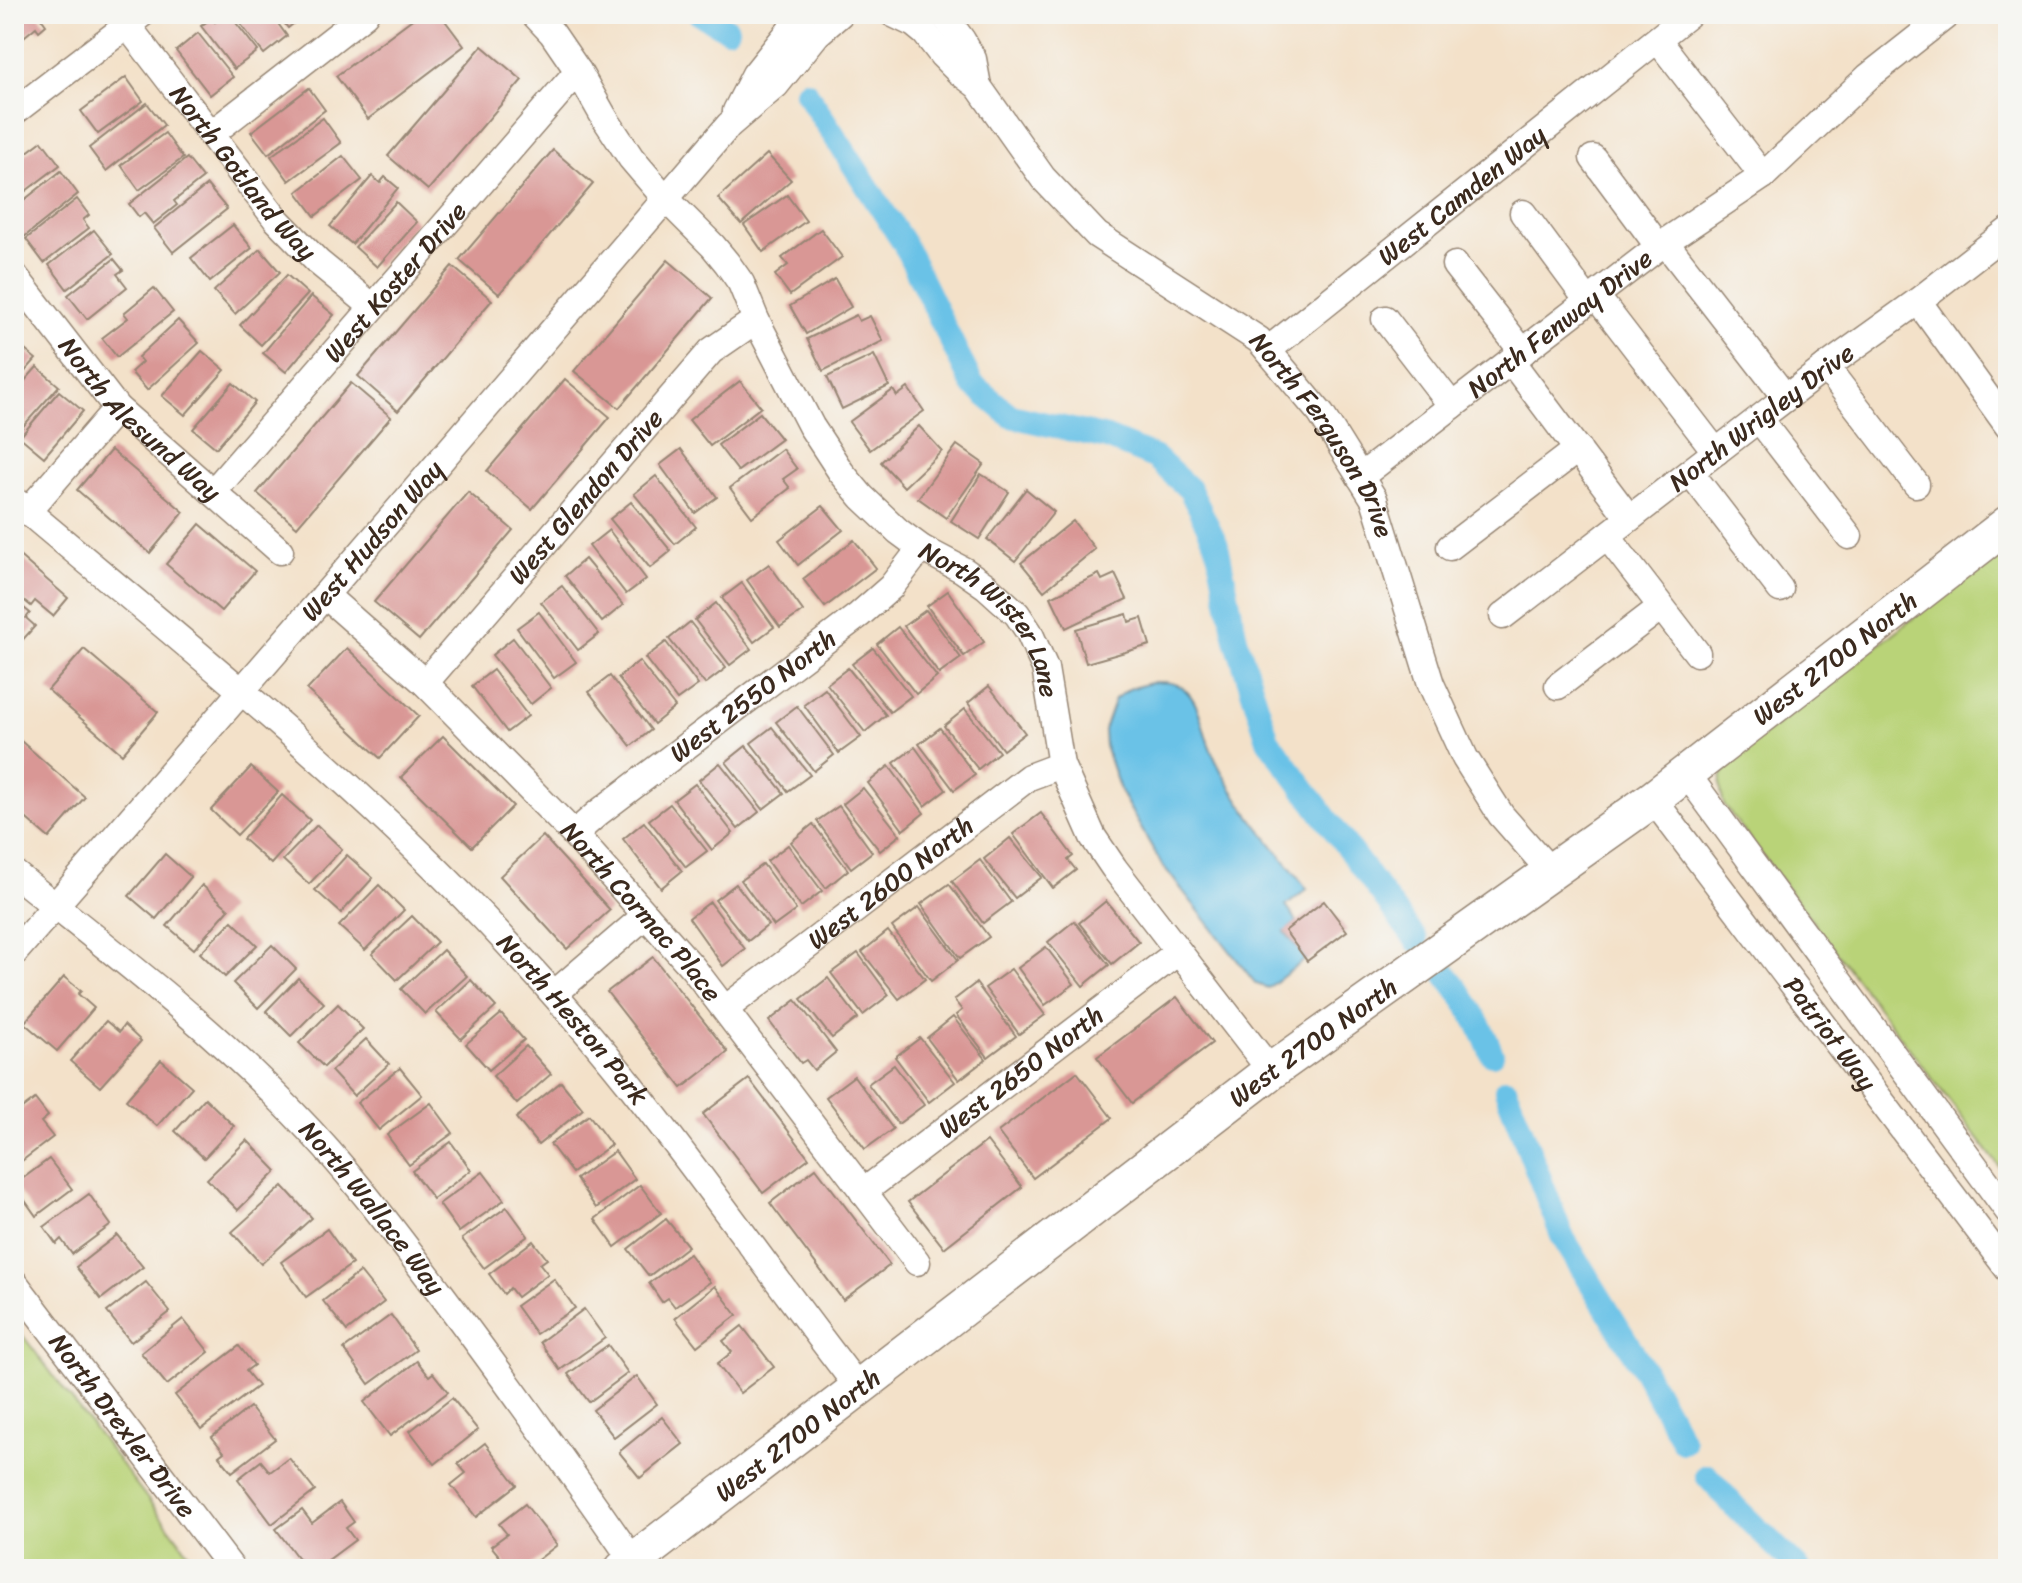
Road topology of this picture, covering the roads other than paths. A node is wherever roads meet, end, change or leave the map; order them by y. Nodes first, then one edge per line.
1 (365, 14) edge
2 (534, 14) edge
3 (803, 14) edge
4 (840, 14) edge
5 (893, 14) edge
6 (943, 14) edge
7 (1689, 14) edge
8 (1948, 14) edge
9 (134, 20) edge
10 (1658, 40) junction
11 (578, 71) junction
12 (978, 86) junction
13 (14, 112) edge
14 (729, 125) junction
15 (211, 134) junction
16 (1593, 158) dead end
17 (1763, 176) junction
18 (665, 198) junction
19 (1523, 213) dead end
20 (2008, 231) edge
21 (1662, 244) junction
22 (1455, 265) dead end
23 (14, 275) edge
24 (1592, 298) junction
25 (1918, 301) junction
26 (373, 307) junction
27 (1385, 319) dead end
28 (756, 320) junction
29 (1268, 350) junction
30 (1517, 356) junction
31 (1826, 367) junction
32 (1786, 398) junction
33 (1452, 406) junction
34 (117, 408) junction
35 (1759, 419) junction
36 (2008, 426) edge
37 (1578, 449) junction
38 (1716, 452) junction
39 (1690, 472) junction
40 (1360, 477) junction
41 (1916, 484) dead end
42 (213, 492) junction
43 (21, 505) edge
44 (1629, 518) junction
45 (2008, 524) edge
46 (1607, 536) junction
47 (1849, 536) dead end
48 (1450, 547) dead end
49 (921, 548) junction
50 (280, 551) dead end
51 (1780, 589) dead end
52 (325, 595) junction
53 (1661, 607) junction
54 (1503, 616) dead end
55 (1697, 653) dead end
56 (425, 683) junction
57 (1558, 686) dead end
58 (241, 691) junction
59 (1061, 765) junction
60 (1686, 773) junction
61 (1653, 799) junction
62 (574, 834) junction
63 (1551, 872) junction
64 (14, 873) edge
65 (55, 906) junction
66 (646, 915) junction
67 (1178, 952) junction
68 (14, 953) edge
69 (554, 994) junction
70 (725, 1009) junction
71 (1271, 1071) junction
72 (863, 1192) junction
73 (2008, 1211) edge
74 (917, 1262) dead end
75 (2008, 1269) edge
76 (14, 1282) edge
77 (858, 1387) junction
78 (628, 1565) edge
79 (232, 1569) edge

1 - 15 street
2 - 11 street, North Wister Lane
3 - 14 street, West Hudson Way
4 - 14 street, West Hudson Way
5 - 12 street, North Ferguson Drive
6 - 12 street, North Ferguson Drive
7 - 10 street, West Camden Way
8 - 17 street, North Fenway Drive
9 - 13 street
9 - 15 street, North Gotland Way
10 - 17 street
10 - 29 street, West Camden Way
11 - 18 street, North Wister Lane
11 - 26 street, West Koster Drive
12 - 29 street, North Ferguson Drive
14 - 18 street, West Hudson Way
15 - 26 street, North Gotland Way
16 - 21 street
17 - 21 street, North Fenway Drive
18 - 28 street, North Wister Lane
18 - 52 street, West Hudson Way
19 - 24 street
20 - 25 street, North Wrigley Drive
21 - 24 street, North Fenway Drive
21 - 32 street
22 - 30 street
23 - 34 street, North Alesund Way
24 - 30 street, North Fenway Drive
24 - 38 street
25 - 31 street, North Wrigley Drive
25 - 36 street
26 - 42 street, West Koster Drive
27 - 33 street
28 - 49 street, North Wister Lane
28 - 56 street, West Glendon Drive
29 - 40 street, North Ferguson Drive
30 - 33 street, North Fenway Drive
30 - 37 street
31 - 32 street, North Wrigley Drive
31 - 41 street
32 - 35 street, North Wrigley Drive
33 - 40 street, North Fenway Drive
34 - 42 street, North Alesund Way
34 - 43 street
35 - 38 street, North Wrigley Drive
35 - 47 street
37 - 44 street
37 - 48 street
38 - 39 street, North Wrigley Drive
39 - 44 street, North Wrigley Drive
39 - 51 street
40 - 63 street, North Ferguson Drive
42 - 50 street, North Alesund Way
43 - 58 street, North Heston Park
44 - 46 street, North Wrigley Drive
45 - 60 street, West 2700 North
46 - 53 street
46 - 54 street, North Wrigley Drive
49 - 59 street, North Wister Lane
49 - 62 street, West 2550 North
52 - 56 street, North Cormac Place
52 - 58 street, West Hudson Way
53 - 55 street
53 - 57 street
56 - 62 street, North Cormac Place
58 - 65 street, West Hudson Way
58 - 69 street, North Heston Park
59 - 67 street, North Wister Lane
59 - 70 street, West 2600 North
60 - 61 street, West 2700 North
60 - 73 street, Patriot Way
61 - 63 street, West 2700 North
61 - 75 street, Patriot Way
62 - 66 street, North Cormac Place
63 - 71 street, West 2700 North
64 - 65 street, North Wallace Way
65 - 68 street, West Hudson Way
65 - 78 street, North Wallace Way
66 - 69 street
66 - 70 street, North Cormac Place
67 - 71 street, North Wister Lane
67 - 72 street, West 2650 North
69 - 77 street, North Heston Park
70 - 72 street, North Cormac Place
71 - 77 street, West 2700 North
72 - 74 street, North Cormac Place
76 - 79 street, North Drexler Drive
77 - 78 street, West 2700 North

